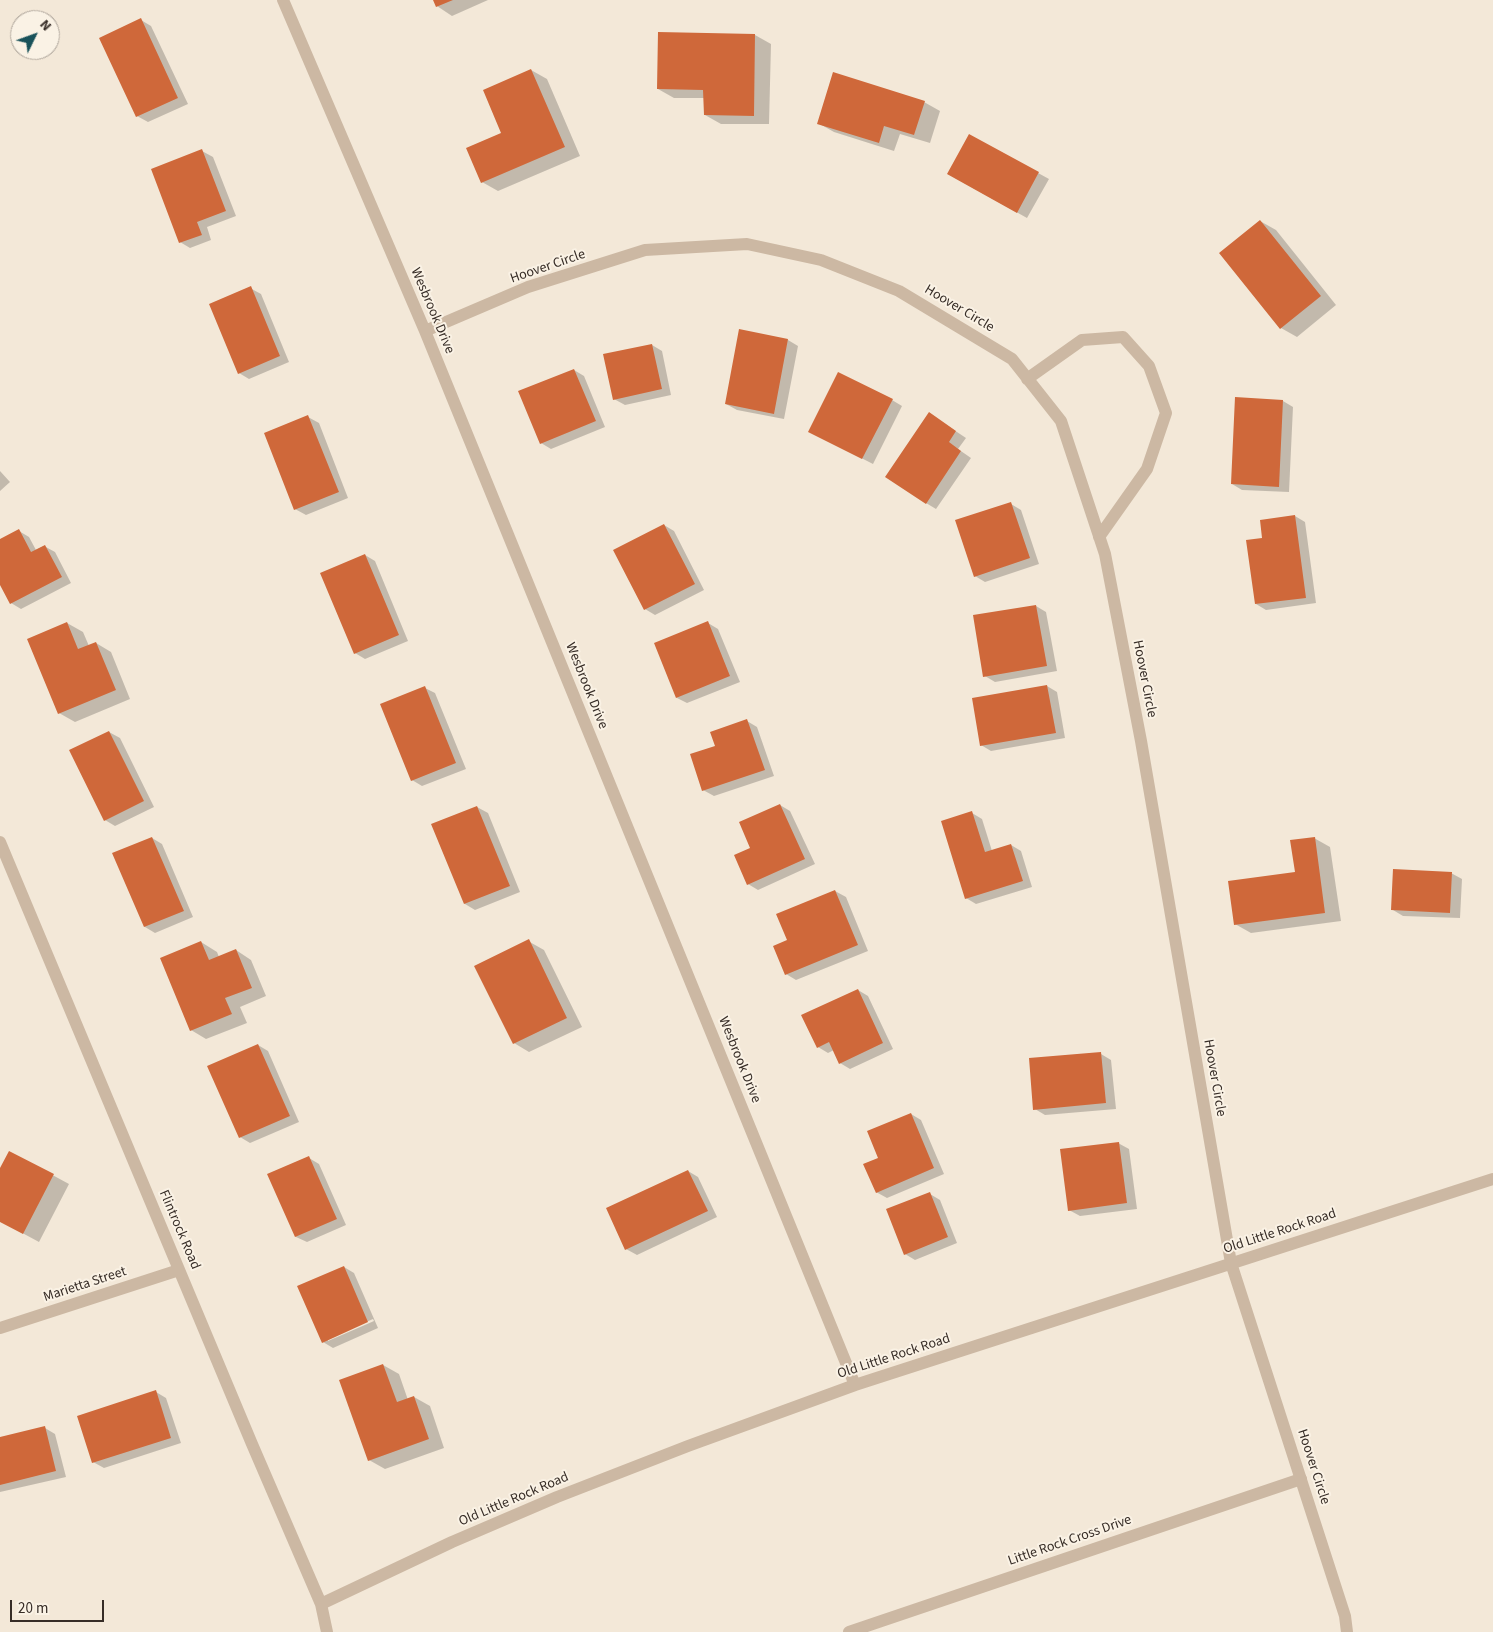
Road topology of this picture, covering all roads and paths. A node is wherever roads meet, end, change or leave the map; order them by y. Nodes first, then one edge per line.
1 (283, 0) edge
2 (425, 331) junction
3 (1027, 378) junction
4 (1099, 537) junction
5 (0, 842) edge
6 (1493, 1179) edge
7 (1231, 1263) junction
8 (180, 1270) junction
9 (0, 1328) edge
10 (855, 1385) junction
11 (1301, 1479) junction
12 (321, 1604) junction
13 (327, 1632) edge
14 (848, 1632) edge
15 (1347, 1632) edge

1 - 2 street, Wesbrook Drive
2 - 3 street, Hoover Circle
2 - 10 street, Wesbrook Drive
3 - 4 street, Hoover Circle
3 - 4 street
4 - 7 street, Hoover Circle
5 - 8 street, Flintrock Road
6 - 7 street, Old Little Rock Road
7 - 10 street, Old Little Rock Road
7 - 11 street, Hoover Circle
8 - 9 street, Marietta Street
8 - 12 street, Flintrock Road
10 - 12 street, Old Little Rock Road
11 - 14 street, Little Rock Cross Drive
11 - 15 street, Hoover Circle
12 - 13 street, Flintrock Road

